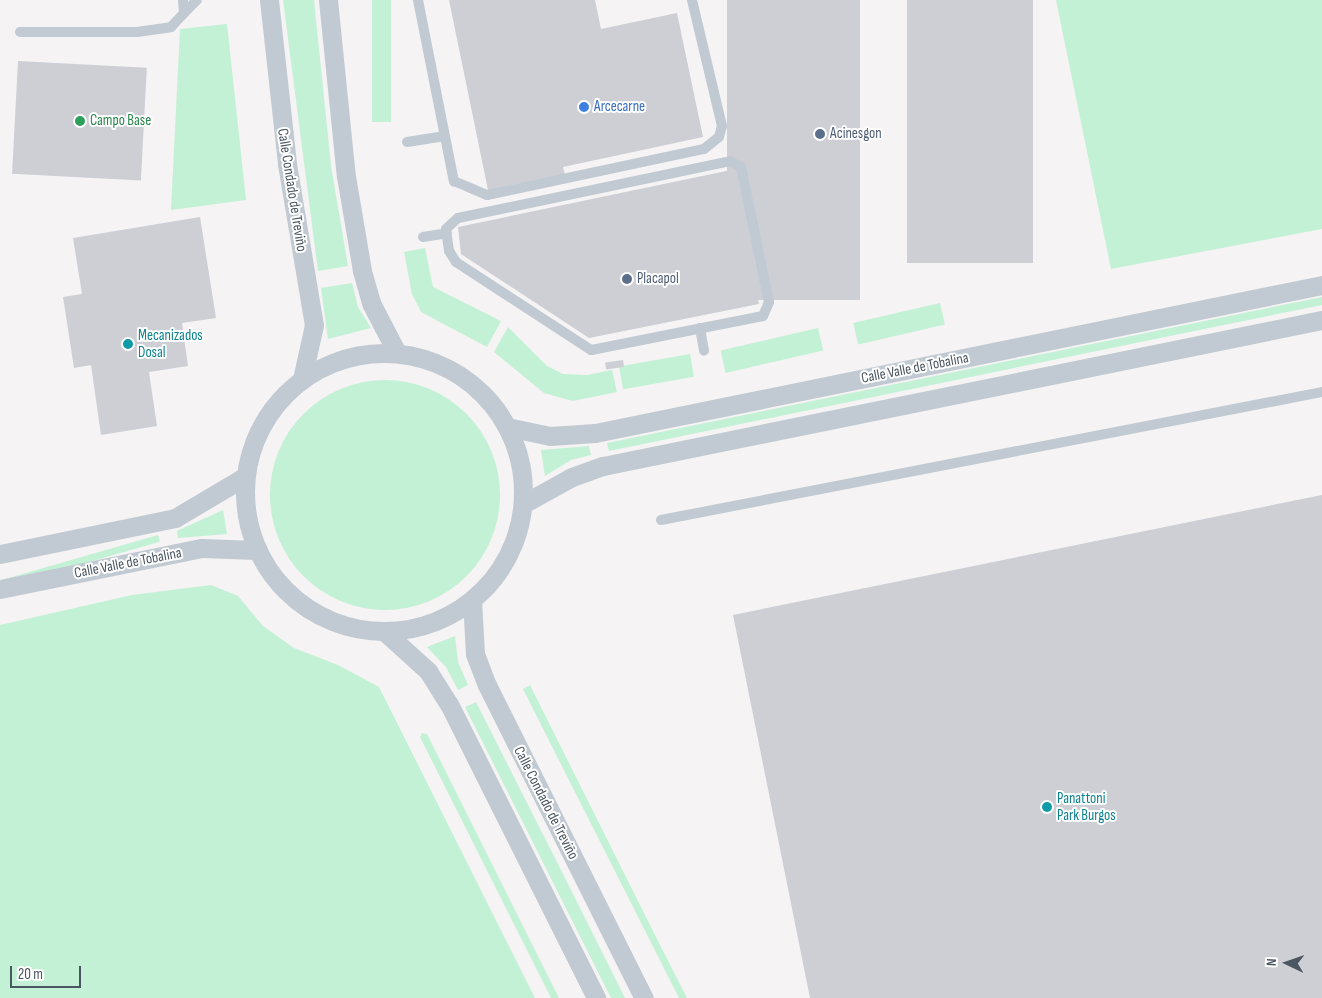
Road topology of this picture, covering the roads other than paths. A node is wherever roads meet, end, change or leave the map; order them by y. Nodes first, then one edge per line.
1 (183, 0) edge
2 (197, 0) edge
3 (269, 0) edge
4 (328, 0) edge
5 (418, 0) edge
6 (692, 0) edge
7 (184, 13) junction
8 (20, 32) dead end
9 (444, 136) junction
10 (407, 142) dead end
11 (447, 233) junction
12 (423, 237) dead end
13 (1322, 285) edge
14 (1322, 320) edge
15 (700, 328) junction
16 (704, 351) dead end
17 (397, 353) junction
18 (302, 379) junction
19 (1322, 392) edge
20 (507, 427) junction
21 (246, 476) junction
22 (523, 504) junction
23 (661, 520) dead end
24 (257, 550) junction
25 (0, 554) edge
26 (0, 589) edge
27 (472, 600) junction
28 (385, 632) junction
29 (596, 998) edge
30 (644, 998) edge

1 - 7 lane
2 - 7 lane
3 - 18 street, Calle Condado de Treviño
4 - 17 street
5 - 9 lane
6 - 9 lane
7 - 8 lane
9 - 10 lane
11 - 12 lane
11 - 15 lane
11 - 15 lane
13 - 20 street, Calle Valle de Tobalina
14 - 22 street
15 - 16 lane
17 - 18 street
17 - 20 street
18 - 21 street
19 - 23 lane
20 - 22 street
21 - 24 street
21 - 25 street
22 - 27 street
24 - 26 street, Calle Valle de Tobalina
24 - 28 street
27 - 28 street
27 - 30 street, Calle Condado de Treviño
28 - 29 street

